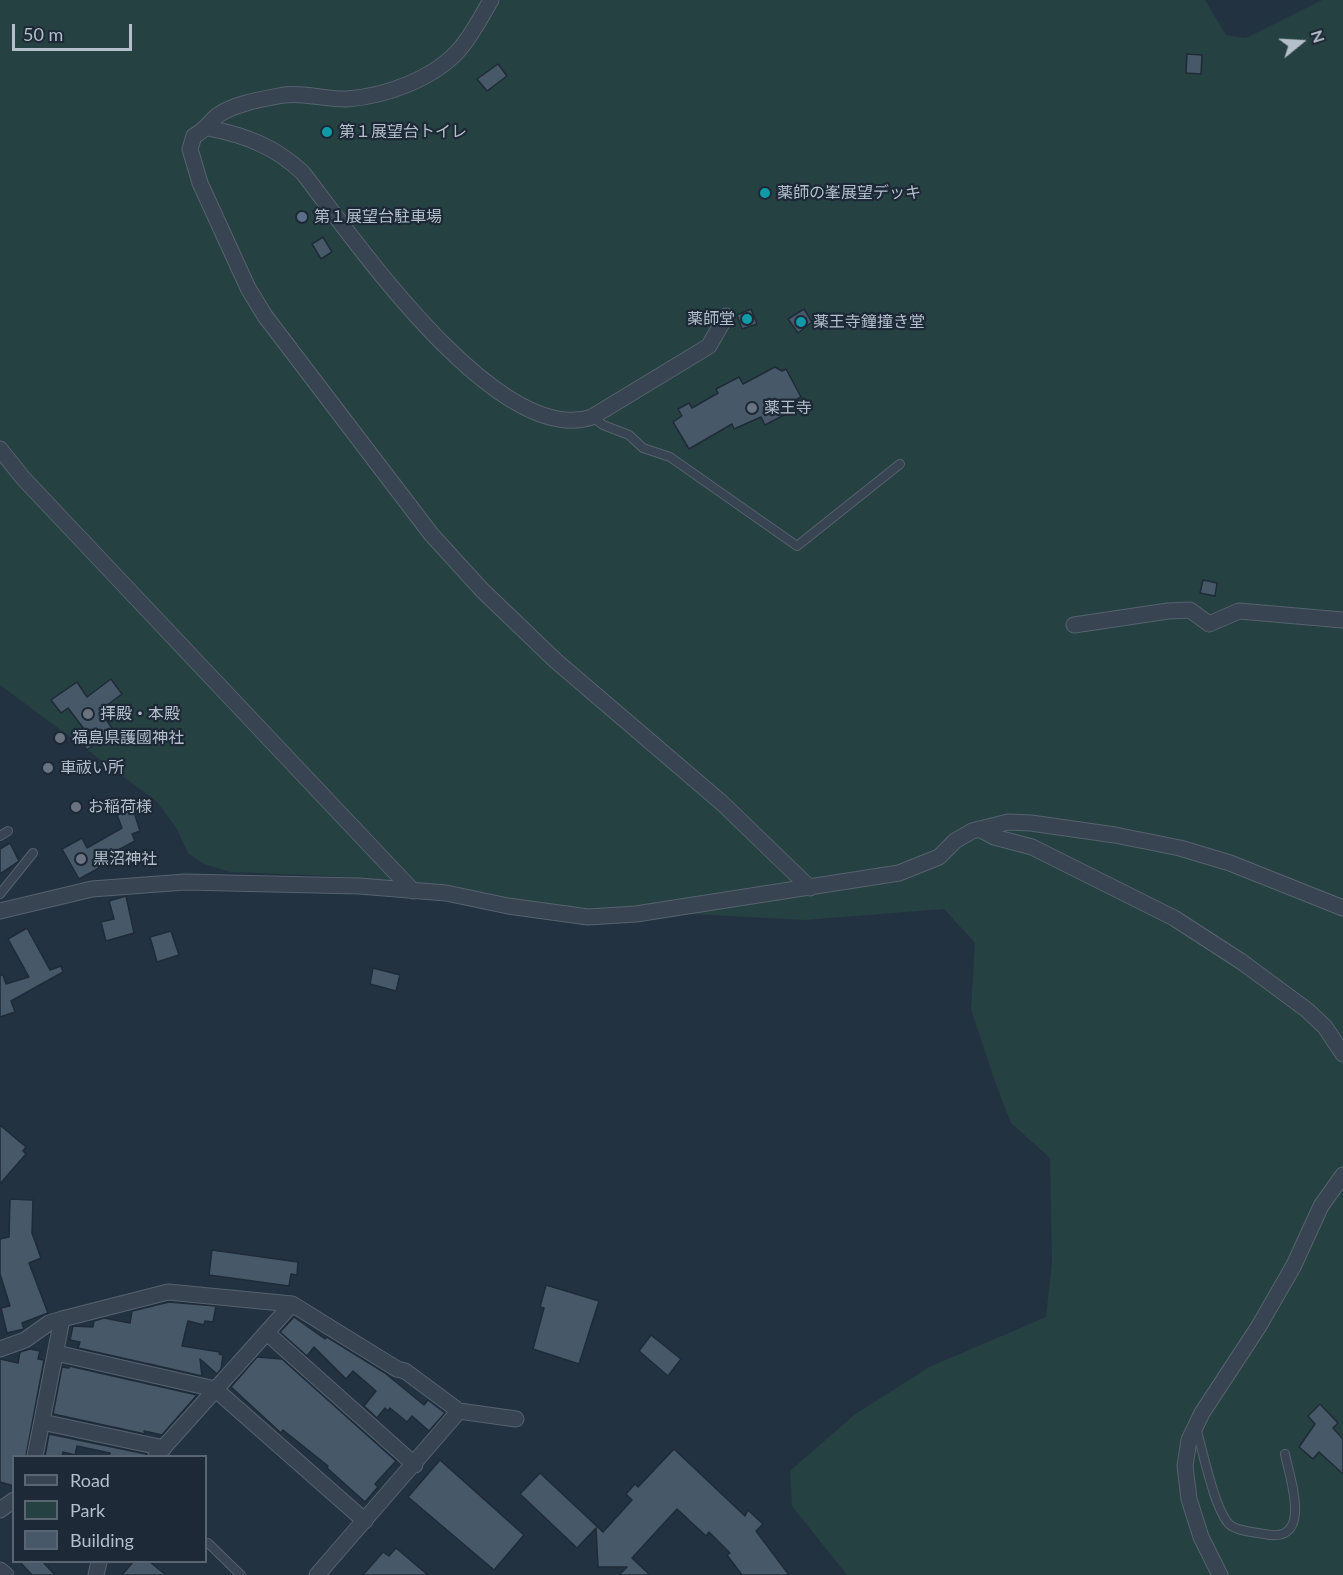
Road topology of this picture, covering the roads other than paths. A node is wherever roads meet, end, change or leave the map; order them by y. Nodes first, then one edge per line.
1 (491, 0) edge
2 (208, 128) junction
3 (726, 316) dead end
4 (592, 417) junction
5 (0, 450) edge
6 (900, 464) dead end
7 (1343, 620) edge
8 (1074, 625) dead end
9 (979, 829) junction
10 (8, 831) dead end
11 (0, 836) edge
12 (33, 853) dead end
13 (810, 888) junction
14 (412, 891) junction
15 (0, 894) edge
16 (1343, 908) edge
17 (0, 911) edge
18 (1343, 1054) edge
19 (1343, 1175) edge
20 (292, 1304) junction
21 (62, 1319) junction
22 (267, 1333) junction
23 (0, 1349) edge
24 (56, 1353) junction
25 (215, 1389) junction
26 (459, 1411) junction
27 (516, 1419) dead end
28 (42, 1422) junction
29 (1196, 1427) junction
30 (160, 1452) edge
31 (1285, 1454) dead end
32 (35, 1455) edge
33 (415, 1465) junction
34 (365, 1521) junction
35 (208, 1542) dead end
36 (0, 1570) edge
37 (6, 1575) edge
38 (241, 1575) edge
39 (317, 1575) edge
40 (1220, 1575) edge

1 - 2 street
2 - 4 street
2 - 13 street
3 - 4 street
4 - 6 lane
5 - 14 street
7 - 8 street
9 - 13 street
9 - 16 street
9 - 18 street
10 - 11 lane
12 - 15 lane
13 - 14 street
14 - 17 street
19 - 29 street
20 - 21 street
20 - 22 street
20 - 26 street
21 - 23 street
21 - 24 street
22 - 25 street
22 - 33 street
24 - 25 street
24 - 28 street
25 - 30 street
25 - 34 street
26 - 27 street
26 - 33 street
28 - 30 street
28 - 32 street
29 - 31 lane
29 - 40 street
33 - 34 street
34 - 39 street
35 - 38 lane
36 - 37 street

